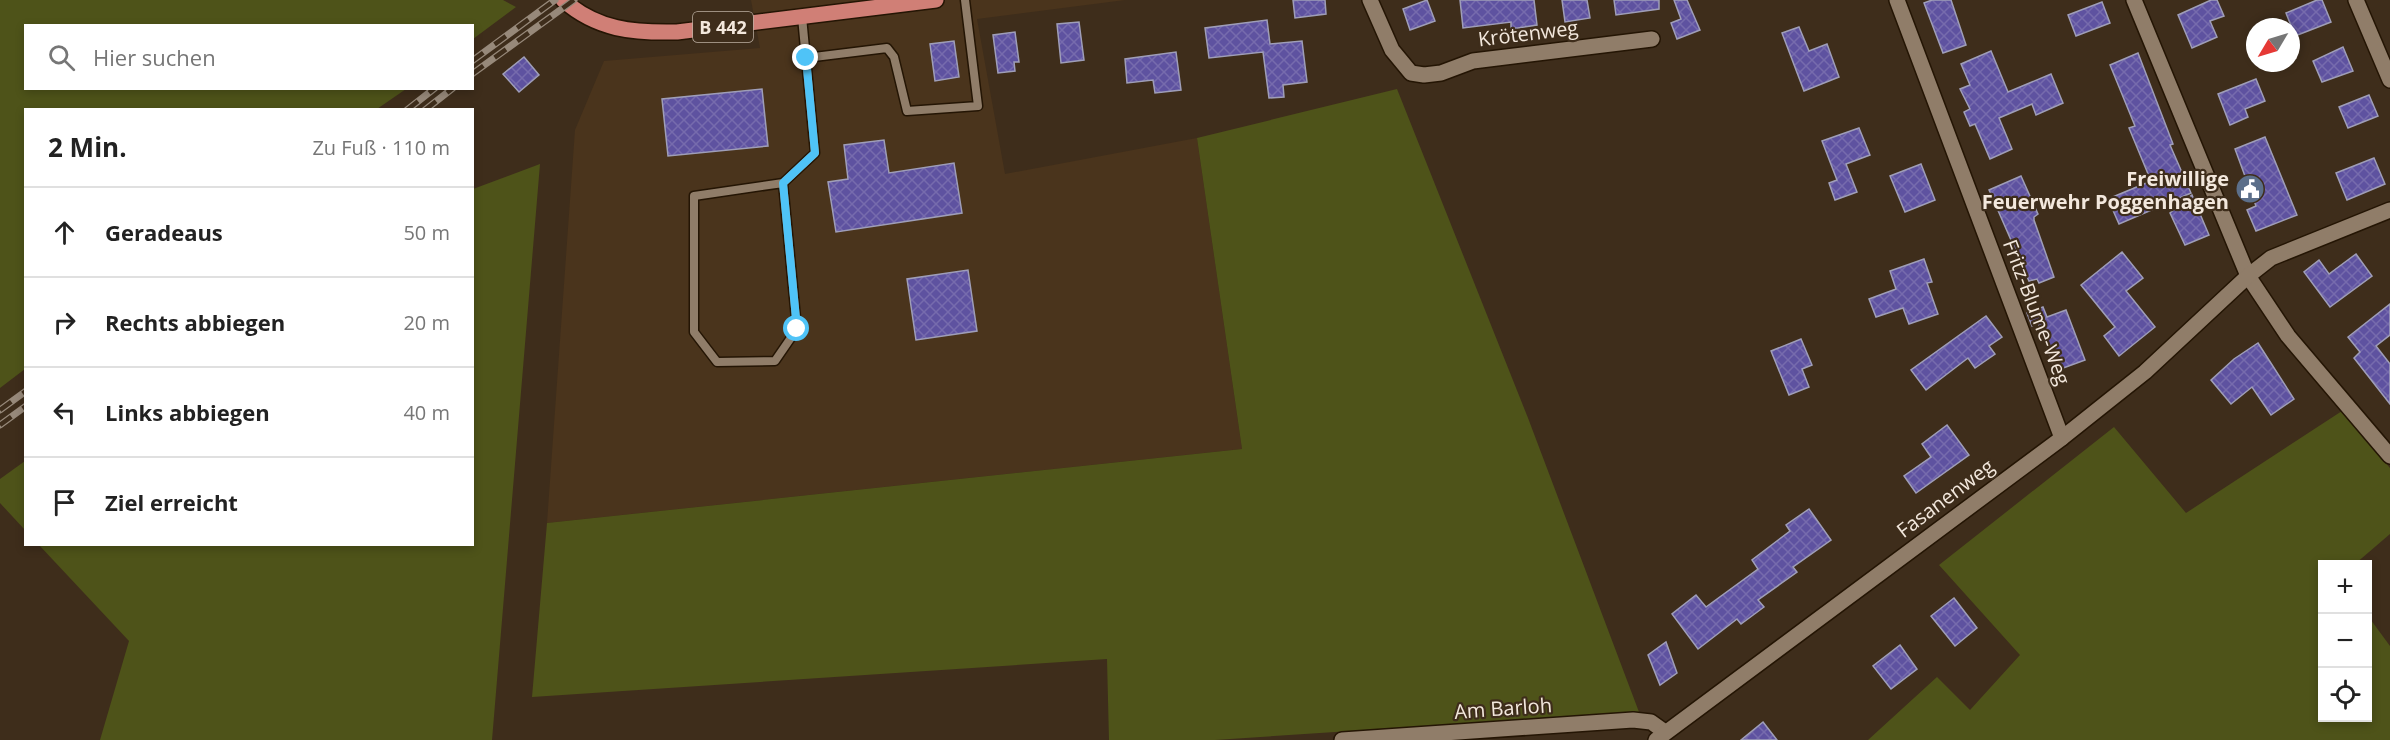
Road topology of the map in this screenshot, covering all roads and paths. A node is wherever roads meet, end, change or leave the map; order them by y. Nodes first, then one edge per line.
1 (563, 0) edge
2 (936, 0) edge
3 (965, 0) edge
4 (1370, 0) edge
5 (1897, 0) edge
6 (2133, 0) edge
7 (2356, 0) edge
8 (914, 1) edge
9 (802, 17) junction
10 (1652, 39) dead end
11 (806, 58) junction
12 (2390, 80) edge
13 (783, 183) junction
14 (2390, 210) edge
15 (2248, 276) junction
16 (2062, 438) junction
17 (2390, 456) edge
18 (1661, 736) edge
19 (1342, 740) edge

1 - 9 main road, B 442
2 - 8 main road, B 442
3 - 11 lane
4 - 10 street, Krötenweg
5 - 16 street, Fritz-Blume-Weg
6 - 15 street
7 - 12 street
8 - 9 main road, B 442
9 - 11 lane
11 - 13 lane
13 - 13 lane
14 - 15 street, Fasanenweg
15 - 16 street, Fasanenweg
15 - 17 street
16 - 18 street, Fasanenweg
18 - 19 street, Am Barloh

